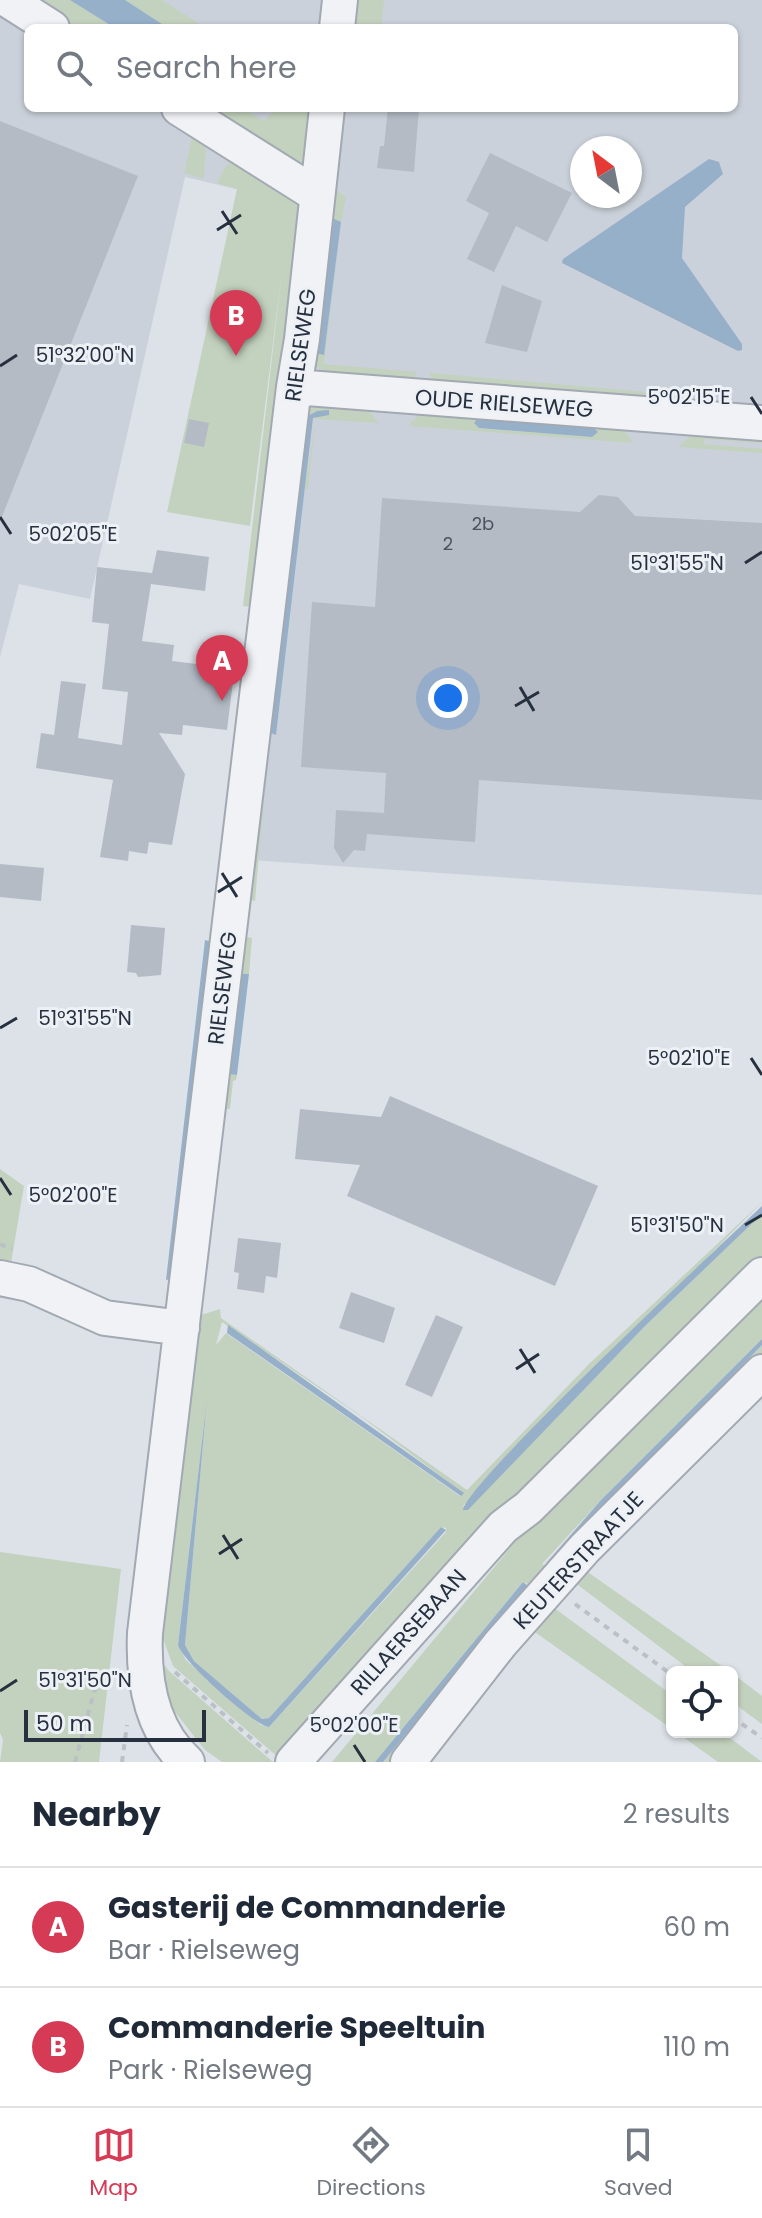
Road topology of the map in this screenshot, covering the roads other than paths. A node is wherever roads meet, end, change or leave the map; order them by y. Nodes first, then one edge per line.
1 (8, 0) edge
2 (340, 0) edge
3 (46, 24) edge
4 (337, 24) edge
5 (185, 112) edge
6 (327, 112) edge
7 (317, 195) junction
8 (294, 387) junction
9 (762, 423) edge
10 (762, 1275) edge
11 (0, 1278) edge
12 (182, 1328) junction
13 (762, 1372) edge
14 (528, 1508) junction
15 (187, 1762) edge
16 (293, 1762) edge
17 (323, 1762) edge
18 (408, 1762) edge

1 - 3 street
2 - 4 street
5 - 7 street
6 - 7 street, RIELSEWEG
7 - 8 street, RIELSEWEG
8 - 9 street, OUDE RIELSEWEG
8 - 12 street, RIELSEWEG
10 - 14 street, RILLAERSEBAAN
11 - 12 street
12 - 15 street, RIELSEWEG
13 - 18 street, KEUTERSTRAATJE
14 - 16 street, RILLAERSEBAAN
14 - 17 street, RILLAERSEBAAN

